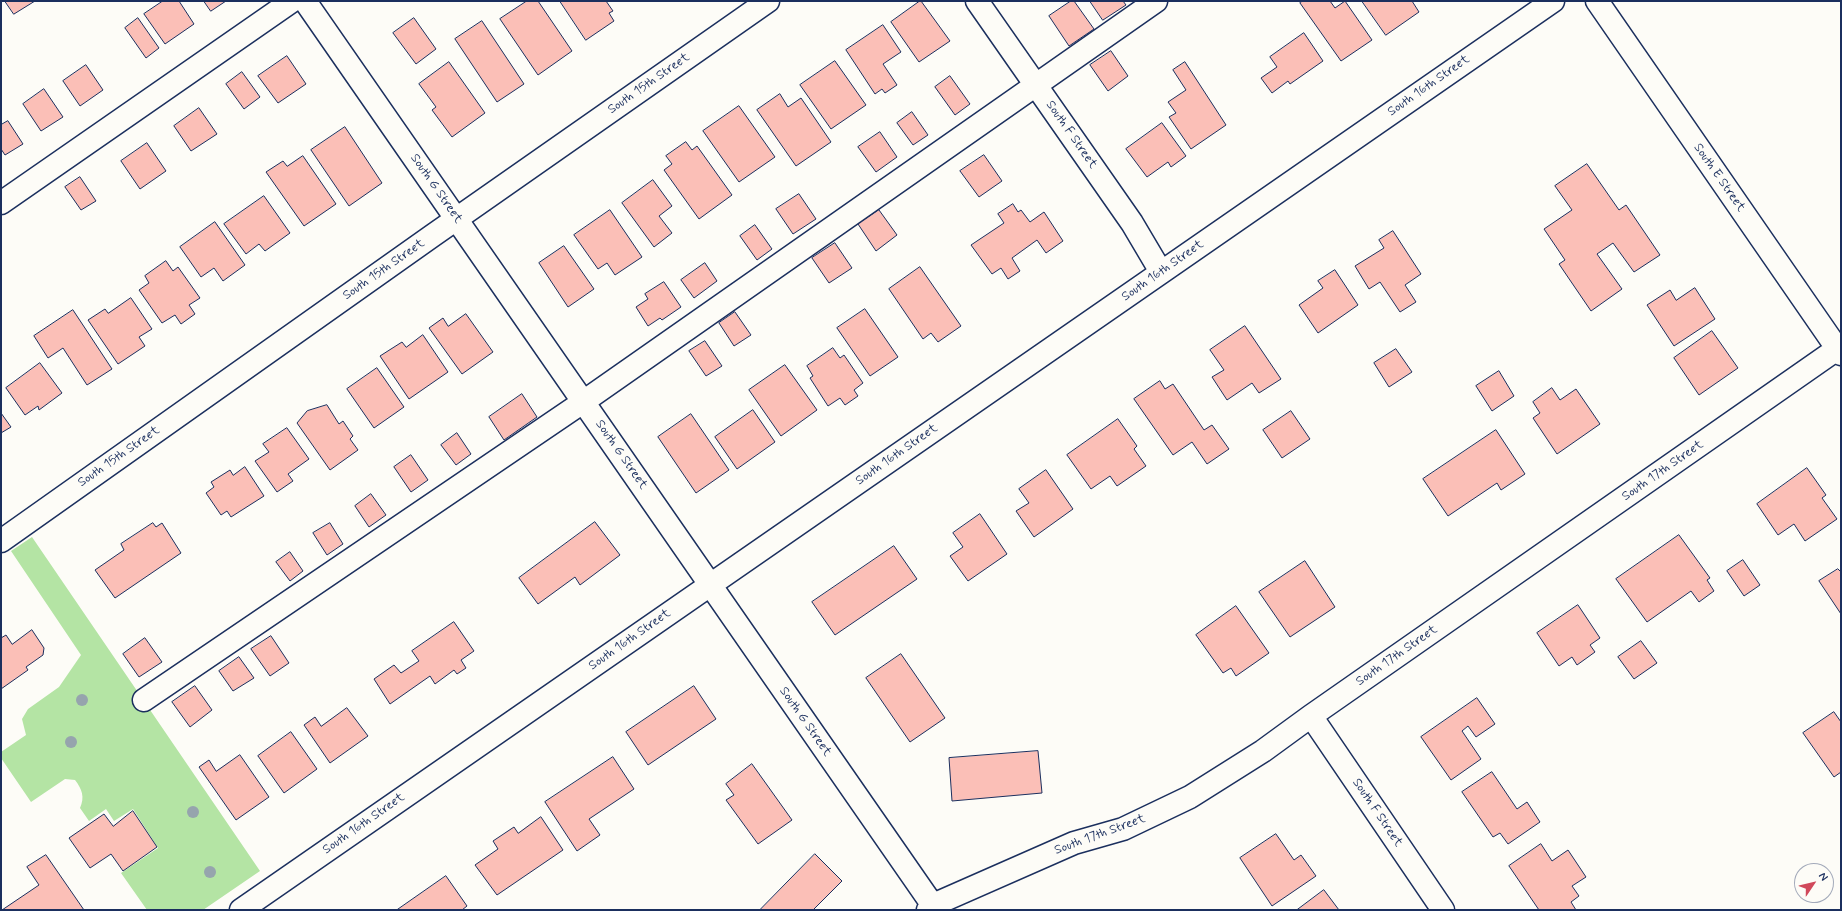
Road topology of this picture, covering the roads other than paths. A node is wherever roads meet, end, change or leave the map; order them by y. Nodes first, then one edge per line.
1 (292, 1) edge
2 (305, 1) edge
3 (768, 1) edge
4 (977, 1) edge
5 (1156, 1) edge
6 (1553, 1) edge
7 (1597, 1) edge
8 (1036, 85) junction
9 (1, 204) edge
10 (456, 219) junction
11 (1161, 272) junction
12 (1839, 352) edge
13 (583, 402) junction
14 (1, 541) edge
15 (710, 584) junction
16 (144, 700) dead end
17 (1311, 716) junction
18 (932, 908) edge
19 (241, 910) edge
20 (1443, 910) edge

1 - 9 street
2 - 10 street, South G Street
3 - 10 street, South 15th Street
4 - 8 street, South F Street
5 - 8 street
6 - 11 street, South 16th Street
7 - 12 street, South E Street
8 - 11 street, South F Street
8 - 13 street
10 - 13 street, South G Street
10 - 14 street, South 15th Street
11 - 15 street, South 16th Street
12 - 17 street, South 17th Street
13 - 15 street, South G Street
13 - 16 street
15 - 18 street, South G Street
15 - 19 street, South 16th Street
17 - 18 street, South 17th Street
17 - 20 street, South F Street

